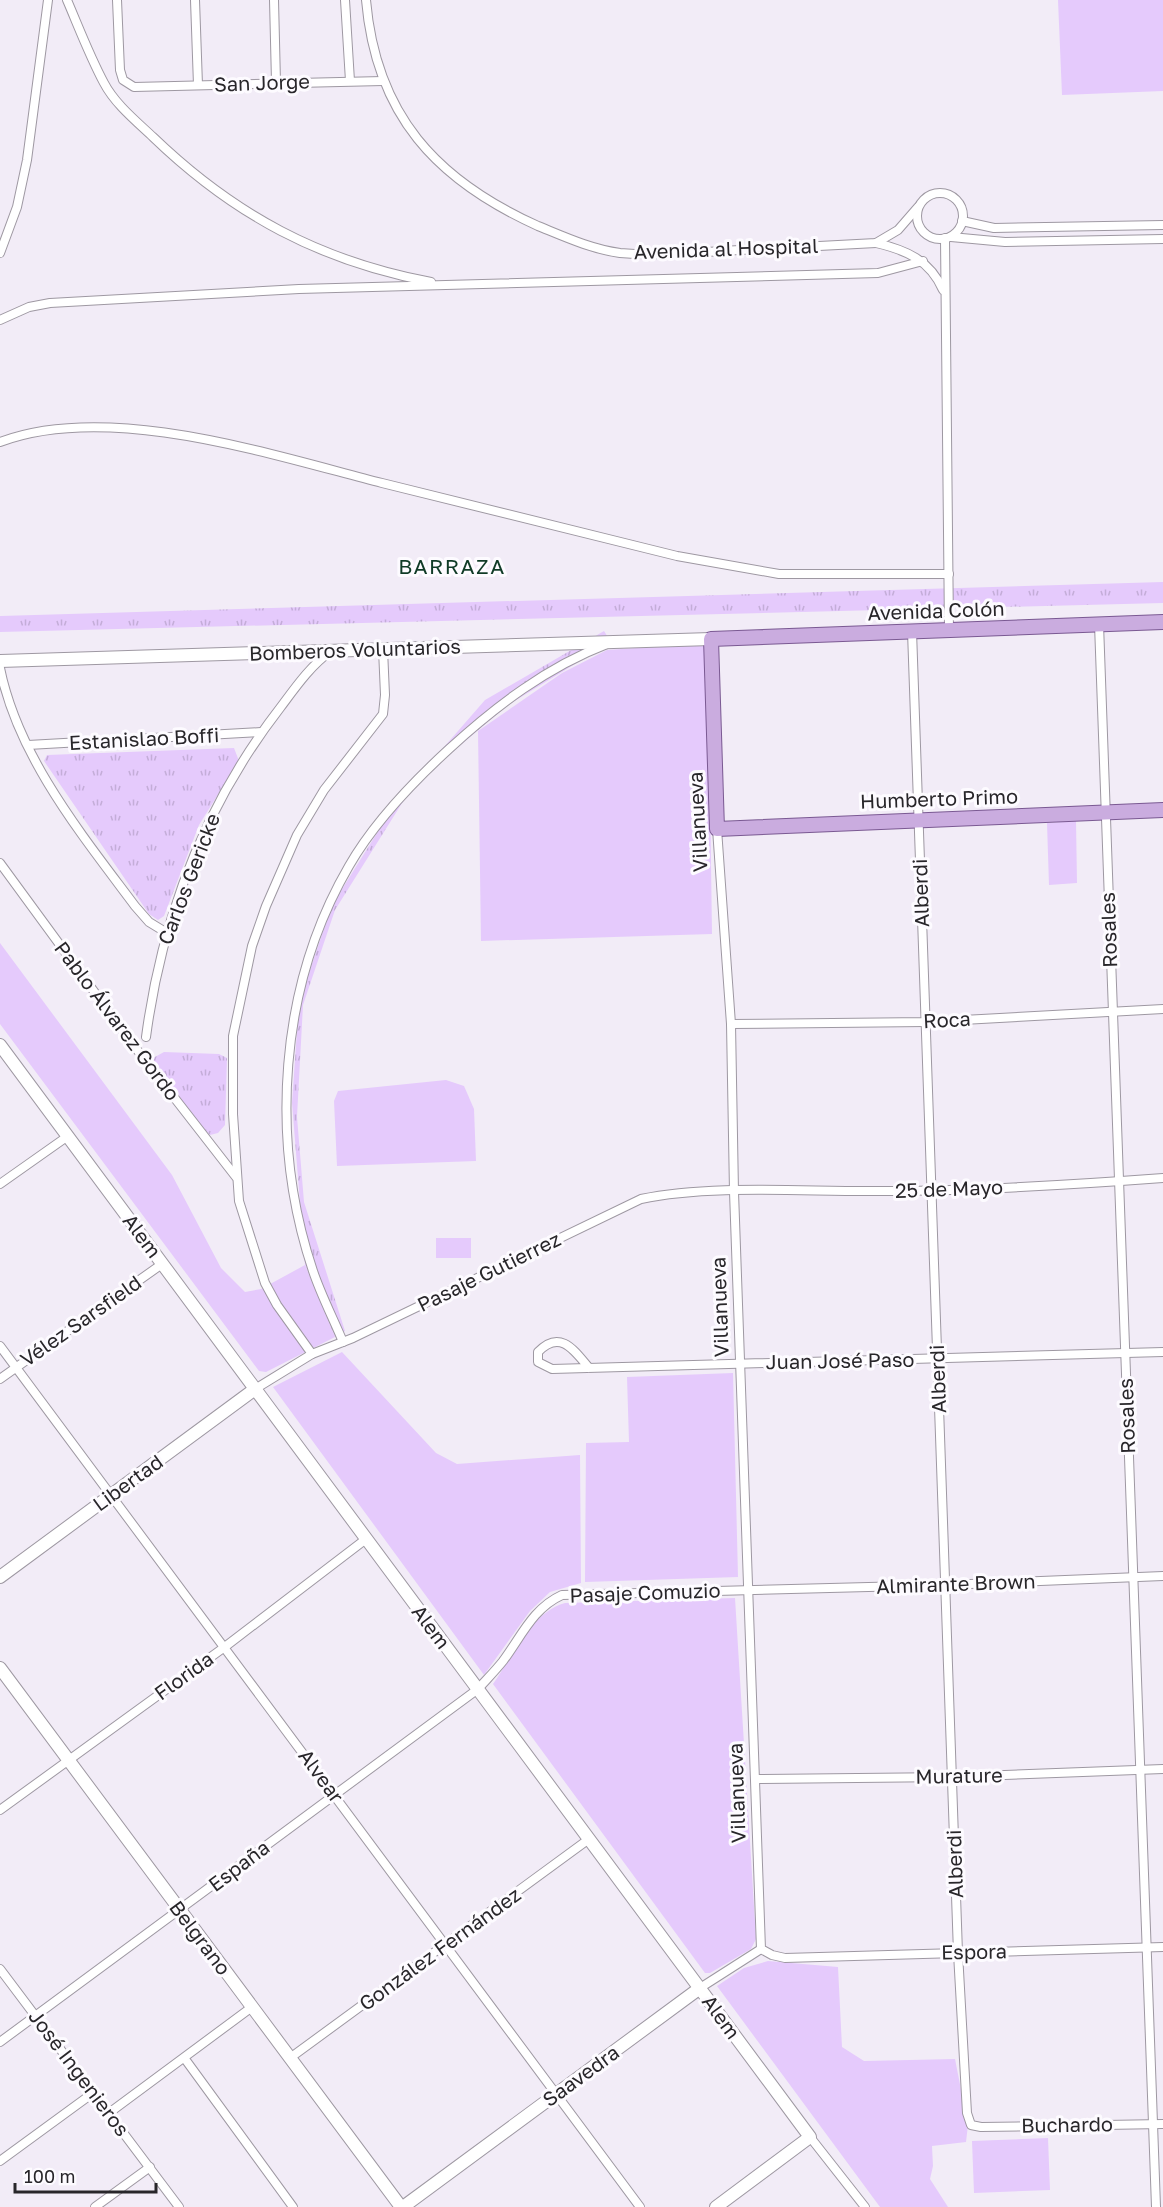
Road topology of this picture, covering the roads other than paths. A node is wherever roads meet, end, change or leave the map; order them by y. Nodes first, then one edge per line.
1 (48, 0) edge
2 (67, 0) edge
3 (117, 0) edge
4 (195, 0) edge
5 (274, 0) edge
6 (345, 0) edge
7 (366, 0) edge
8 (350, 81) junction
9 (383, 81) junction
10 (276, 82) junction
11 (198, 85) junction
12 (918, 207) junction
13 (962, 221) junction
14 (1163, 225) edge
15 (948, 238) junction
16 (1163, 239) edge
17 (876, 243) junction
18 (0, 253) edge
19 (923, 261) junction
20 (449, 285) junction
21 (945, 294) junction
22 (0, 320) edge
23 (0, 442) edge
24 (949, 574) junction
25 (1163, 622) edge
26 (1099, 624) junction
27 (949, 630) junction
28 (912, 631) junction
29 (711, 639) junction
30 (622, 641) junction
31 (383, 649) junction
32 (331, 651) junction
33 (0, 661) edge
34 (0, 668) edge
35 (261, 732) junction
36 (28, 745) junction
37 (1163, 810) edge
38 (1105, 812) junction
39 (918, 819) junction
40 (717, 829) junction
41 (0, 863) edge
42 (167, 933) junction
43 (1163, 1009) edge
44 (1112, 1011) junction
45 (926, 1022) junction
46 (731, 1024) junction
47 (146, 1037) dead end
48 (0, 1044) edge
49 (68, 1136) junction
50 (236, 1177) junction
51 (1163, 1178) edge
52 (1119, 1181) junction
53 (0, 1184) edge
54 (932, 1191) junction
55 (734, 1192) junction
56 (162, 1264) junction
57 (343, 1342) junction
58 (0, 1346) edge
59 (1163, 1352) edge
60 (312, 1354) junction
61 (1125, 1354) junction
62 (938, 1360) junction
63 (741, 1363) junction
64 (16, 1367) junction
65 (590, 1368) junction
66 (0, 1379) edge
67 (255, 1389) junction
68 (111, 1496) junction
69 (366, 1539) junction
70 (1163, 1576) edge
71 (0, 1577) edge
72 (1133, 1577) junction
73 (946, 1585) junction
74 (748, 1590) junction
75 (225, 1646) junction
76 (0, 1668) edge
77 (478, 1689) junction
78 (68, 1760) junction
79 (1163, 1769) edge
80 (1140, 1770) junction
81 (952, 1777) junction
82 (756, 1779) junction
83 (335, 1795) junction
84 (0, 1810) edge
85 (589, 1839) junction
86 (180, 1910) junction
87 (445, 1945) junction
88 (1163, 1947) edge
89 (761, 1948) junction
90 (1146, 1948) junction
91 (958, 1953) junction
92 (0, 1969) edge
93 (700, 1988) junction
94 (252, 2007) junction
95 (36, 2017) junction
96 (0, 2042) edge
97 (290, 2058) junction
98 (185, 2059) junction
99 (93, 2092) junction
100 (557, 2093) junction
101 (109, 2113) junction
102 (1153, 2124) junction
103 (1163, 2124) edge
104 (971, 2125) joint
105 (810, 2137) junction
106 (0, 2161) edge
107 (150, 2167) junction
108 (95, 2207) edge
109 (179, 2207) edge
110 (293, 2207) edge
111 (402, 2207) edge
112 (640, 2207) edge
113 (716, 2207) edge
114 (865, 2207) edge
115 (1156, 2207) edge

1 - 18 street
2 - 20 street
3 - 11 street, San Jorge
4 - 11 street
5 - 10 street
6 - 8 street
7 - 9 street, Avenida al Hospital
8 - 9 street, San Jorge
8 - 10 street, San Jorge
9 - 17 street, Avenida al Hospital
10 - 11 street, San Jorge
12 - 13 street
12 - 15 street
12 - 17 street
13 - 14 street
13 - 15 street
15 - 16 street
15 - 21 street
17 - 19 street
19 - 20 street
19 - 21 street
20 - 22 street
21 - 24 street
23 - 24 street
24 - 27 street
25 - 26 main road, Avenida Colón
26 - 27 main road, Avenida Colón
26 - 38 street, Rosales
27 - 28 main road, Avenida Colón
28 - 29 main road, Avenida Colón
28 - 39 street, Alberdi
29 - 30 main road, Bomberos Voluntarios
29 - 40 main road, Villanueva
30 - 31 main road, Bomberos Voluntarios
30 - 57 street
31 - 32 main road, Bomberos Voluntarios
31 - 50 street
32 - 33 main road, Bomberos Voluntarios
32 - 35 street, Carlos Gericke
34 - 36 street
35 - 36 street, Estanislao Boffi
35 - 42 street, Carlos Gericke
36 - 42 street
37 - 38 main road, Humberto Primo
38 - 39 main road, Humberto Primo
38 - 44 street, Rosales
39 - 40 main road, Humberto Primo
39 - 45 street, Alberdi
40 - 46 street, Villanueva
41 - 50 street, Pablo Álvarez Gordo
42 - 47 street, Carlos Gericke
43 - 44 street, Roca
44 - 45 street, Roca
44 - 52 street, Rosales
45 - 46 street, Roca
45 - 54 street, Alberdi
46 - 55 street, Villanueva
48 - 49 main road, Alem
49 - 53 street
49 - 56 main road, Alem
50 - 60 street
51 - 52 street, 25 de Mayo
52 - 54 street, 25 de Mayo
52 - 61 street, Rosales
54 - 55 street, 25 de Mayo
54 - 62 street, Alberdi
55 - 57 street, Pasaje Gutierrez
55 - 63 street, Villanueva
56 - 64 street, Vélez Sarsfield
56 - 67 main road, Alem
57 - 60 street, Pasaje Gutierrez
58 - 64 street, Alvear
59 - 61 street, Juan José Paso
60 - 67 street, Pasaje Gutierrez
61 - 62 street, Juan José Paso
61 - 72 street, Rosales
62 - 63 street, Juan José Paso
62 - 73 street, Alberdi
63 - 65 street, Juan José Paso
63 - 74 street, Villanueva
64 - 66 street, Vélez Sarsfield
64 - 68 street, Alvear
65 - 65 street, Juan José Paso
67 - 68 main road, Libertad
67 - 69 main road, Alem
68 - 71 main road, Libertad
68 - 75 street, Alvear
69 - 75 street, Florida
69 - 77 main road, Alem
70 - 72 street, Almirante Brown
72 - 73 street, Almirante Brown
72 - 80 street, Rosales
73 - 74 street, Almirante Brown
73 - 81 street, Alberdi
74 - 77 street, Pasaje Comuzio
74 - 82 street, Villanueva
75 - 78 street, Florida
75 - 83 street, Alvear
76 - 78 main road, Belgrano
77 - 83 street, España
77 - 85 main road, Alem
78 - 84 street, Florida
78 - 86 main road, Belgrano
79 - 80 street, Murature
80 - 81 street, Murature
80 - 90 street, Rosales
81 - 82 street, Murature
81 - 91 street, Alberdi
82 - 89 street, Villanueva
83 - 86 street, España
83 - 87 street, Alvear
85 - 87 street, González Fernández
85 - 93 main road, Alem
86 - 94 main road, Belgrano
86 - 95 street, España
87 - 97 street, González Fernández
87 - 100 street, Alvear
88 - 90 street, Espora
89 - 91 street, Espora
89 - 93 street, Saavedra
90 - 91 street, Espora
90 - 102 street, Rosales
91 - 104 street, Alberdi
92 - 95 street, José Ingenieros
93 - 100 main road, Saavedra
93 - 105 main road, Alem
94 - 97 main road, Belgrano
94 - 98 street
95 - 96 street, España
95 - 99 street, José Ingenieros
97 - 111 main road, Belgrano
98 - 101 street
98 - 110 street
99 - 101 street, José Ingenieros
99 - 106 street
100 - 111 main road, Saavedra
100 - 112 street, Alvear
101 - 107 street, José Ingenieros
102 - 103 street, Buchardo
102 - 104 street, Buchardo
102 - 115 street, Rosales
105 - 113 main road
105 - 114 street, Alem
107 - 108 street
107 - 109 street, José Ingenieros

